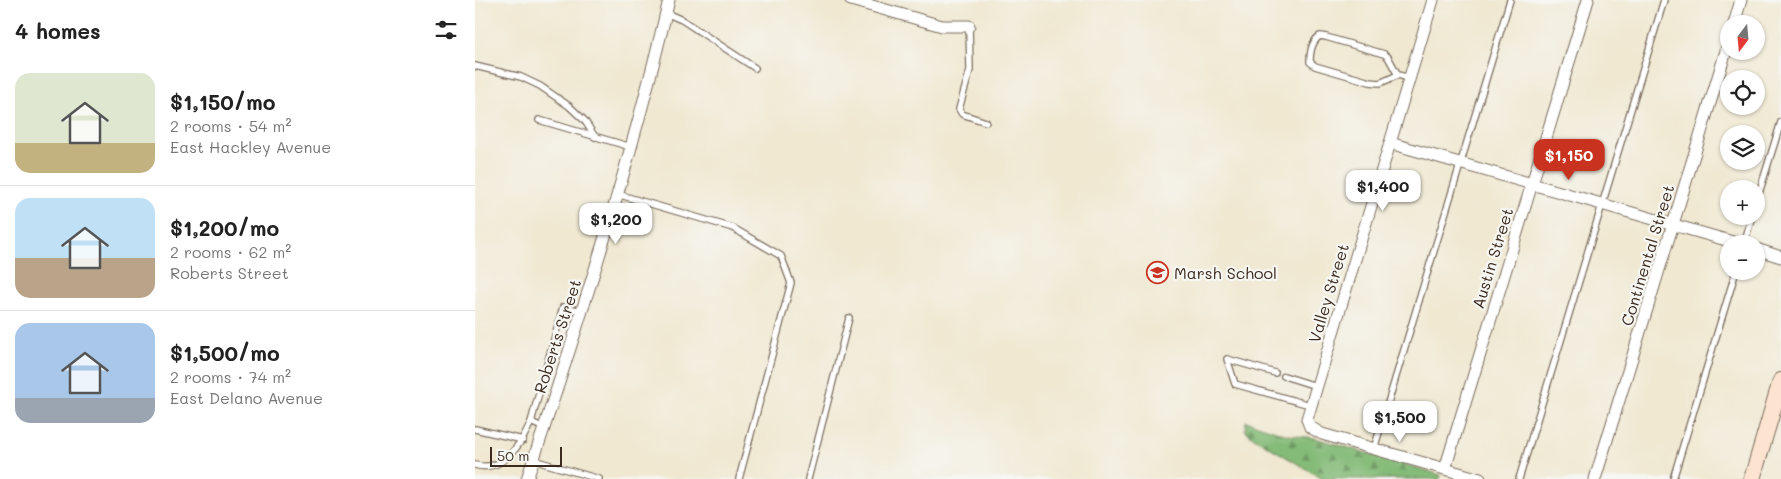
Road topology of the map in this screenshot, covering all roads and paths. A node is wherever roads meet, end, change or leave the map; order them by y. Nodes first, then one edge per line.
1 (669, 0) edge
2 (851, 0) edge
3 (1433, 0) edge
4 (1510, 0) edge
5 (1588, 0) edge
6 (1664, 0) edge
7 (1741, 0) edge
8 (666, 13) junction
9 (1737, 15) edge
10 (969, 26) joint
11 (1723, 60) edge
12 (475, 66) edge
13 (755, 68) dead end
14 (1404, 77) junction
15 (539, 120) dead end
16 (986, 122) dead end
17 (1781, 122) edge
18 (595, 137) junction
19 (1391, 143) junction
20 (631, 148) junction
21 (1460, 164) junction
22 (1763, 180) edge
23 (1532, 184) junction
24 (617, 194) junction
25 (1603, 204) junction
26 (1673, 224) junction
27 (1720, 238) edge
28 (1765, 252) edge
29 (1781, 257) edge
30 (1733, 280) edge
31 (582, 311) junction
32 (849, 318) dead end
33 (1275, 373) dead end
34 (1284, 376) dead end
35 (1781, 381) edge
36 (1316, 386) junction
37 (1310, 405) junction
38 (531, 422) junction
39 (544, 428) junction
40 (475, 429) edge
41 (523, 440) junction
42 (1374, 449) junction
43 (533, 460) junction
44 (475, 465) edge
45 (1445, 469) junction
46 (527, 479) edge
47 (599, 479) edge
48 (739, 479) edge
49 (807, 479) edge
50 (1480, 479) edge
51 (1519, 479) edge
52 (1595, 479) edge
53 (1673, 479) edge
54 (1751, 479) edge

1 - 8 street, Roberts Street
2 - 10 street
3 - 14 street, Valley Street
4 - 21 lane
5 - 23 street, Austin Street
6 - 25 lane
7 - 9 street
8 - 13 lane
8 - 20 street, Roberts Street
10 - 16 lane
11 - 26 street, Continental Street
12 - 18 lane
14 - 14 lane
14 - 19 street, Valley Street
15 - 18 lane
17 - 22 lane
18 - 20 lane
19 - 21 street
19 - 36 street, Valley Street
20 - 24 street, Roberts Street
21 - 23 street
21 - 42 lane
23 - 25 street
23 - 45 street, Austin Street
24 - 31 street, Roberts Street
24 - 48 lane
25 - 26 street
25 - 51 lane
26 - 27 street
26 - 52 street, Continental Street
28 - 29 street
30 - 53 lane
31 - 38 lane
31 - 39 street, Roberts Street
32 - 49 lane
33 - 37 lane
34 - 36 lane
35 - 54 main road
36 - 37 street, Valley Street
37 - 42 street, Valley Street
38 - 39 lane
38 - 41 lane
39 - 43 street, Roberts Street
40 - 41 lane
41 - 44 lane
42 - 45 street
43 - 46 street, Roberts Street
43 - 47 lane
45 - 50 street

